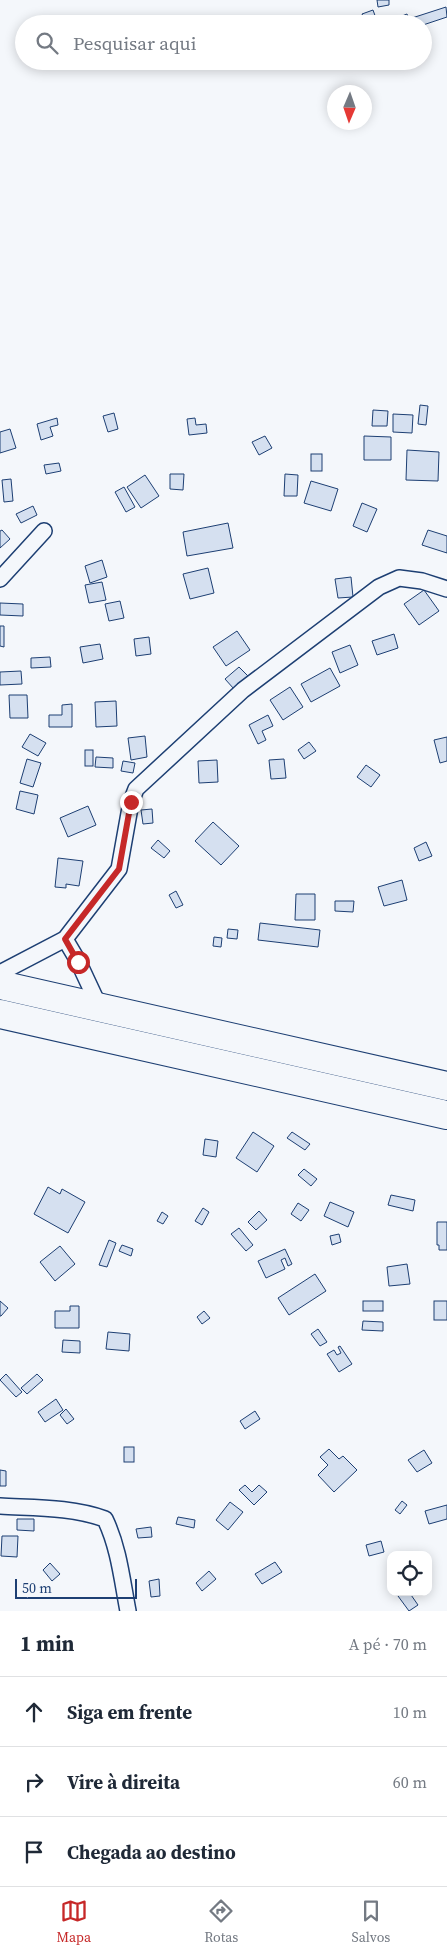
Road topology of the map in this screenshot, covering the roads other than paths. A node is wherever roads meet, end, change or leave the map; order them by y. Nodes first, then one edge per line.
1 (44, 531) dead end
2 (0, 579) edge
3 (447, 589) edge
4 (65, 939) junction
5 (0, 973) edge
6 (0, 985) edge
7 (99, 1006) junction
8 (0, 1014) edge
9 (447, 1086) edge
10 (447, 1115) edge
11 (0, 1506) edge
12 (128, 1611) edge

1 - 2 street
3 - 4 street
4 - 5 street
4 - 7 street
6 - 7 highway
7 - 9 highway
8 - 10 highway
11 - 12 street

